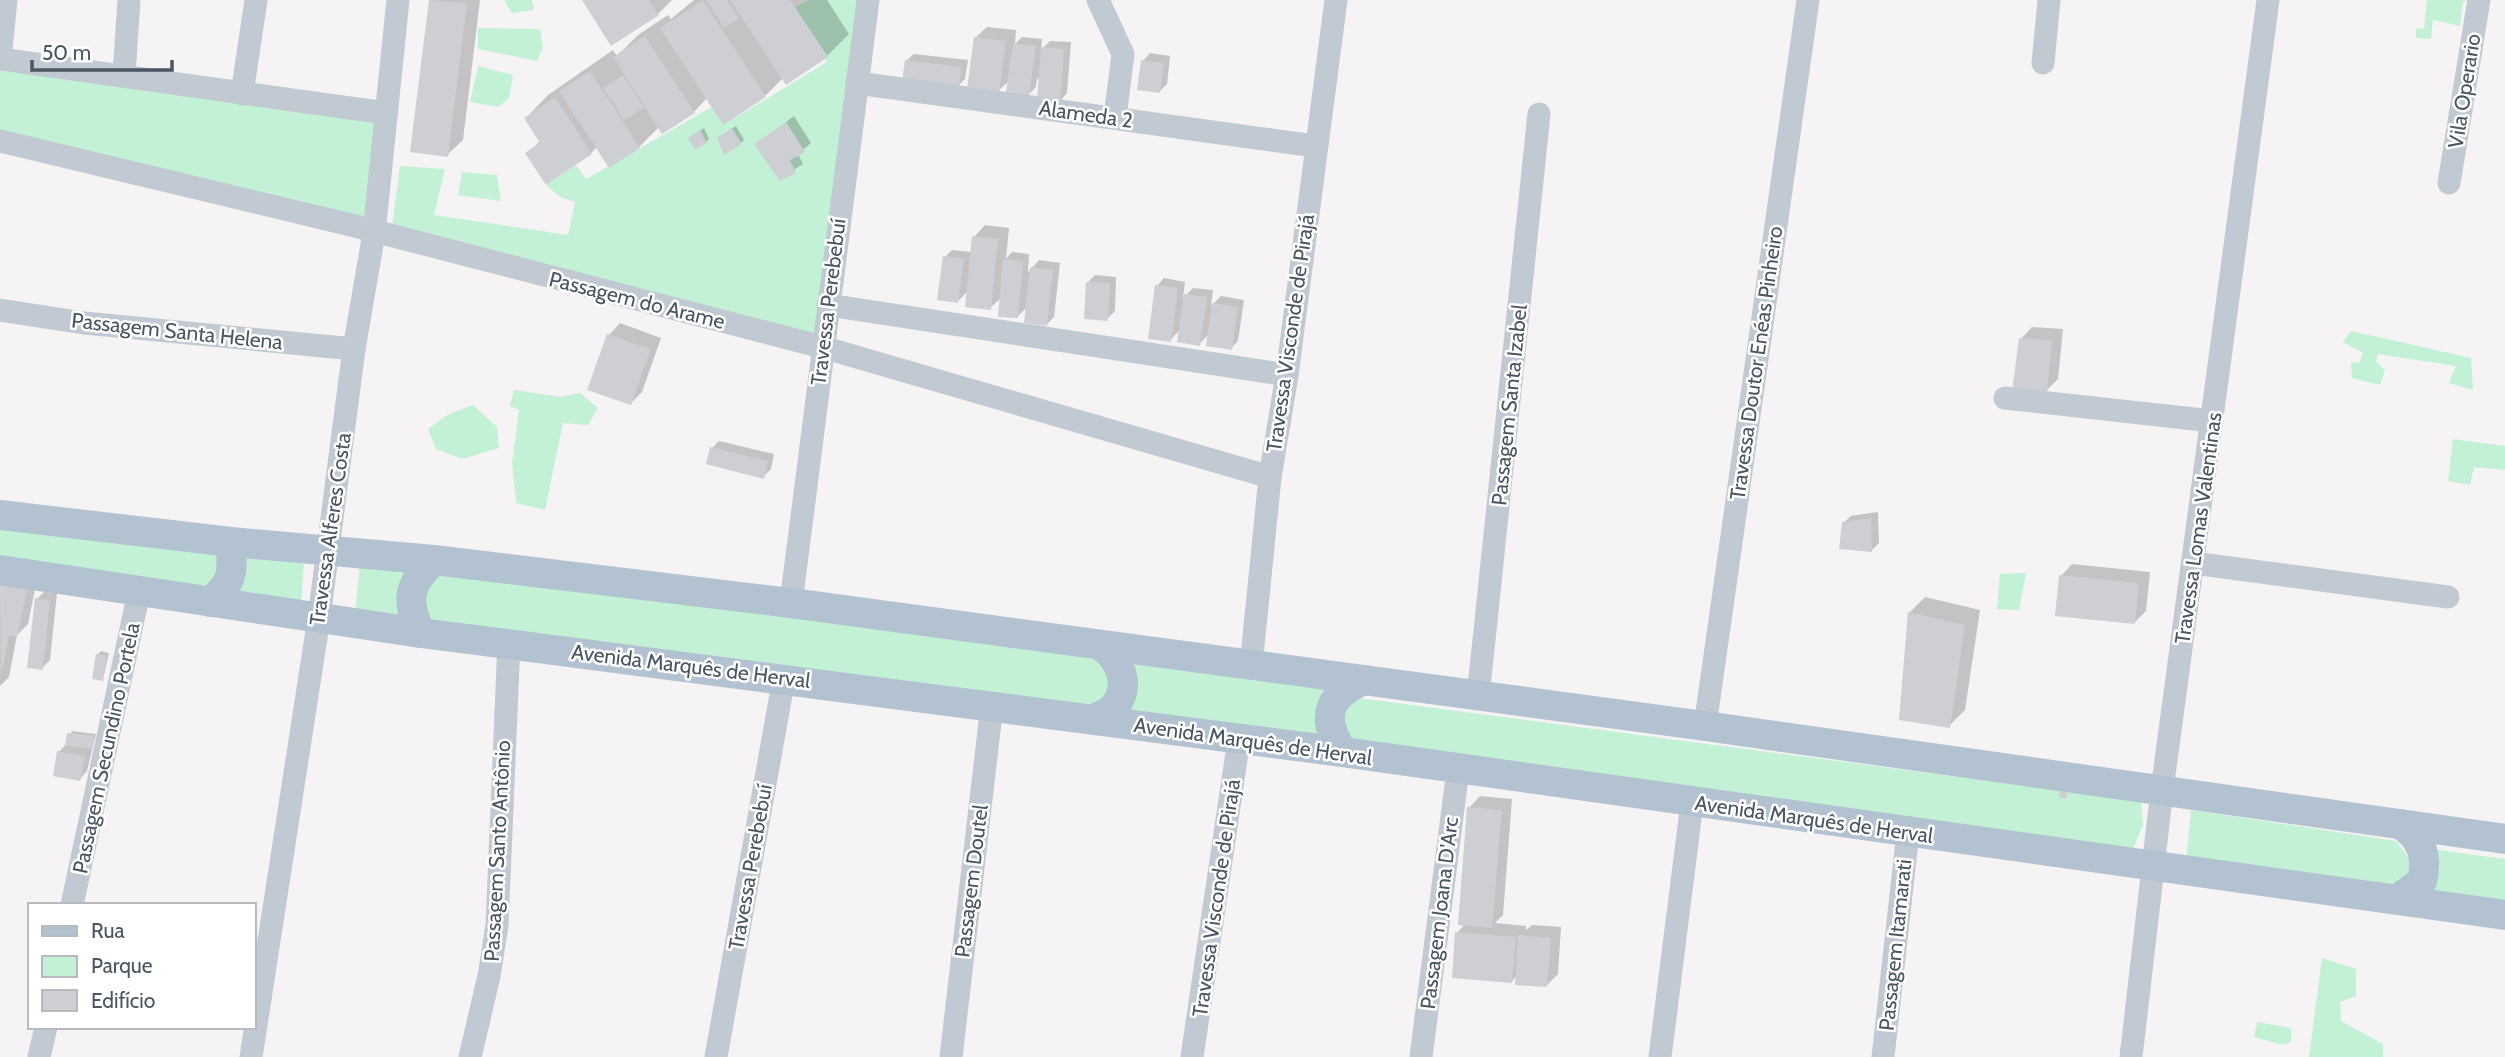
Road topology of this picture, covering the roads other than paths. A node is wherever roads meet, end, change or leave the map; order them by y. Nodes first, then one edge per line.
1 (6, 0) edge
2 (129, 0) edge
3 (256, 0) edge
4 (398, 0) edge
5 (868, 0) edge
6 (1098, 0) edge
7 (1336, 0) edge
8 (1808, 0) edge
9 (2049, 0) edge
10 (2268, 0) edge
11 (2479, 0) edge
12 (0, 59) edge
13 (2043, 63) dead end
14 (124, 75) junction
15 (857, 83) junction
16 (242, 94) junction
17 (386, 113) junction
18 (1539, 114) dead end
19 (1115, 117) junction
20 (0, 141) edge
21 (1315, 146) junction
22 (2449, 183) dead end
23 (374, 233) junction
24 (828, 305) junction
25 (0, 310) edge
26 (822, 347) junction
27 (354, 349) junction
28 (1287, 375) junction
29 (2005, 398) dead end
30 (2212, 421) junction
31 (1270, 477) junction
32 (0, 515) edge
33 (231, 542) junction
34 (328, 552) junction
35 (434, 560) junction
36 (2193, 562) junction
37 (0, 570) edge
38 (139, 592) junction
39 (2448, 597) dead end
40 (210, 602) junction
41 (791, 603) junction
42 (319, 618) junction
43 (421, 633) junction
44 (509, 642) junction
45 (1100, 645) junction
46 (1251, 666) junction
47 (784, 678) junction
48 (1364, 680) junction
49 (1478, 697) junction
50 (992, 705) junction
51 (1095, 719) junction
52 (1705, 726) junction
53 (1239, 739) junction
54 (1343, 752) junction
55 (1458, 770) junction
56 (2162, 790) junction
57 (1692, 803) junction
58 (2400, 824) junction
59 (1908, 832) junction
60 (2505, 839) edge
61 (2155, 864) junction
62 (2398, 899) junction
63 (72, 903) edge
64 (2505, 915) edge
65 (256, 1025) edge
66 (46, 1029) edge
67 (255, 1029) edge
68 (39, 1057) edge
69 (251, 1057) edge
70 (470, 1057) edge
71 (716, 1057) edge
72 (951, 1057) edge
73 (1192, 1057) edge
74 (1421, 1057) edge
75 (1660, 1057) edge
76 (1883, 1057) edge
77 (2131, 1057) edge

1 - 12 street
2 - 14 street
3 - 16 street
4 - 17 street, Travessa Alferes Costa
5 - 15 street, Travessa Perebebuí
6 - 19 street
7 - 21 street, Travessa Visconde de Pirajá
8 - 52 street, Travessa Doutor Enéas Pinheiro
9 - 13 street
10 - 30 street, Travessa Lomas Valentinas
11 - 22 street, Vila Operario
12 - 14 street
14 - 16 street
15 - 19 street, Alameda 2
15 - 24 street, Travessa Perebebuí
16 - 17 street
17 - 23 street, Travessa Alferes Costa
18 - 49 street, Passagem Santa Izabel
19 - 21 street, Alameda 2
20 - 23 street, Passagem do Arame
21 - 28 street, Travessa Visconde de Pirajá
23 - 26 street, Passagem do Arame
23 - 27 street, Travessa Alferes Costa
24 - 26 street, Travessa Perebebuí
24 - 28 street
25 - 27 street, Passagem Santa Helena
26 - 31 street, Passagem do Arame
26 - 41 street, Travessa Perebebuí
27 - 34 street, Travessa Alferes Costa
28 - 31 street, Travessa Visconde de Pirajá
29 - 30 street
30 - 36 street, Travessa Lomas Valentinas
31 - 46 street, Travessa Visconde de Pirajá
32 - 33 main road
33 - 34 main road
33 - 40 main road
34 - 35 main road
34 - 42 street, Travessa Alferes Costa
35 - 41 main road
35 - 43 main road
36 - 39 street
36 - 56 street, Travessa Lomas Valentinas
37 - 38 main road, Avenida Marquês de Herval
38 - 40 main road, Avenida Marquês de Herval
38 - 63 street, Passagem Secundino Portela
40 - 42 main road, Avenida Marquês de Herval
41 - 45 main road
42 - 43 main road, Avenida Marquês de Herval
42 - 65 street, Travessa Alferes Costa
43 - 44 main road, Avenida Marquês de Herval
44 - 47 main road, Avenida Marquês de Herval
44 - 70 street, Passagem Santo Antônio
45 - 46 main road
45 - 51 main road
46 - 48 main road
47 - 50 main road, Avenida Marquês de Herval
47 - 71 street, Travessa Perebebuí
48 - 49 main road
48 - 54 main road
49 - 52 main road
50 - 51 main road, Avenida Marquês de Herval
50 - 72 street, Passagem Doutel
51 - 53 main road, Avenida Marquês de Herval
52 - 56 main road
53 - 54 main road, Avenida Marquês de Herval
53 - 73 street, Travessa Visconde de Pirajá
54 - 55 main road, Avenida Marquês de Herval
55 - 57 main road, Avenida Marquês de Herval
55 - 74 street, Passagem Joana D'Arc
56 - 58 main road
56 - 61 street, Travessa Lomas Valentinas
57 - 59 main road, Avenida Marquês de Herval
57 - 75 street
58 - 60 main road
58 - 62 main road
59 - 61 main road, Avenida Marquês de Herval
59 - 76 street, Passagem Itamarati
61 - 62 main road, Avenida Marquês de Herval
61 - 77 street, Travessa Lomas Valentinas
62 - 64 main road, Avenida Marquês de Herval
66 - 68 street
67 - 69 street, Travessa Alferes Costa

